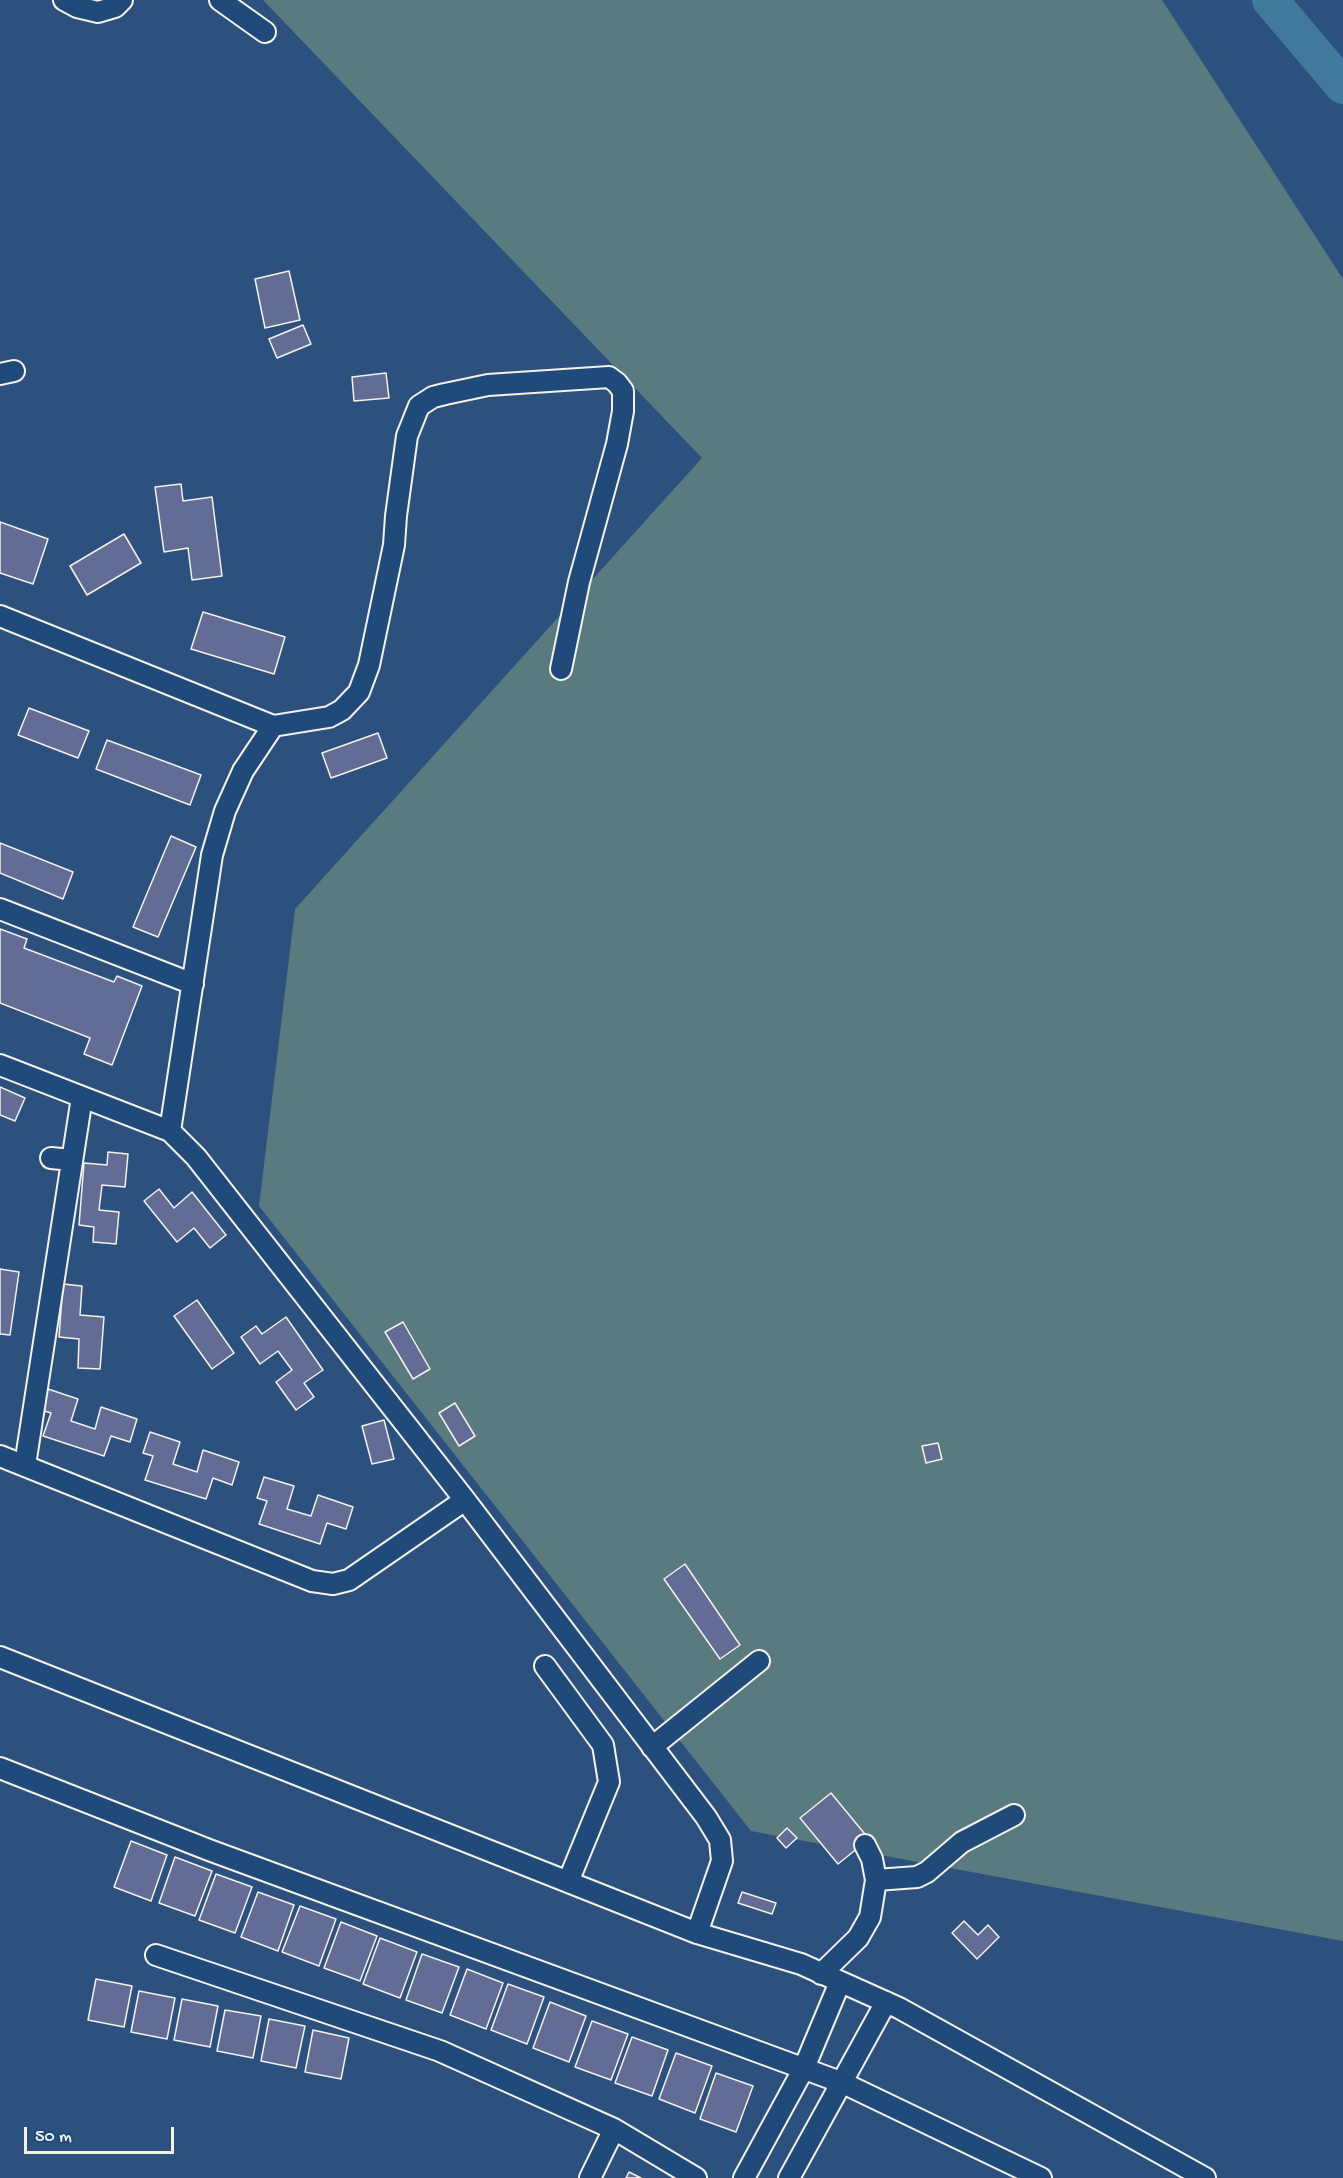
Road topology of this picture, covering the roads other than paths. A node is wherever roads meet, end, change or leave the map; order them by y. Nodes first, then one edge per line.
1 (64, 0) edge
2 (122, 0) edge
3 (220, 0) edge
4 (265, 32) dead end
5 (0, 616) edge
6 (561, 669) dead end
7 (273, 726) junction
8 (0, 909) edge
9 (193, 984) junction
10 (0, 1065) edge
11 (82, 1097) junction
12 (170, 1131) junction
13 (51, 1158) dead end
14 (72, 1160) junction
15 (0, 1456) edge
16 (25, 1465) junction
17 (465, 1500) junction
18 (0, 1657) edge
19 (759, 1661) dead end
20 (545, 1666) dead end
21 (652, 1747) junction
22 (0, 1768) edge
23 (1014, 1815) dead end
24 (865, 1845) dead end
25 (876, 1880) junction
26 (568, 1882) junction
27 (697, 1933) junction
28 (156, 1955) dead end
29 (821, 1974) junction
30 (840, 1982) junction
31 (886, 2002) junction
32 (804, 2068) junction
33 (843, 2083) junction
34 (614, 2129) junction
35 (590, 2178) edge
36 (696, 2178) edge
37 (744, 2178) edge
38 (789, 2178) edge
39 (1041, 2178) edge
40 (1205, 2178) edge

1 - 2 street
3 - 4 street
5 - 7 street
6 - 7 street
7 - 9 street
8 - 9 street
9 - 12 street
10 - 11 street
11 - 12 street
11 - 14 street
12 - 17 street
13 - 14 street
14 - 16 street
15 - 16 street
16 - 17 street
17 - 21 street
18 - 26 street
19 - 21 street
20 - 26 street
21 - 27 street
22 - 32 street
23 - 25 street
24 - 25 street
25 - 29 street
26 - 27 street
27 - 29 street
28 - 34 street
29 - 30 street
30 - 31 street
30 - 32 street
31 - 33 street
31 - 40 street
32 - 33 street
32 - 37 street
33 - 38 street
33 - 39 street
34 - 35 street
34 - 36 street

